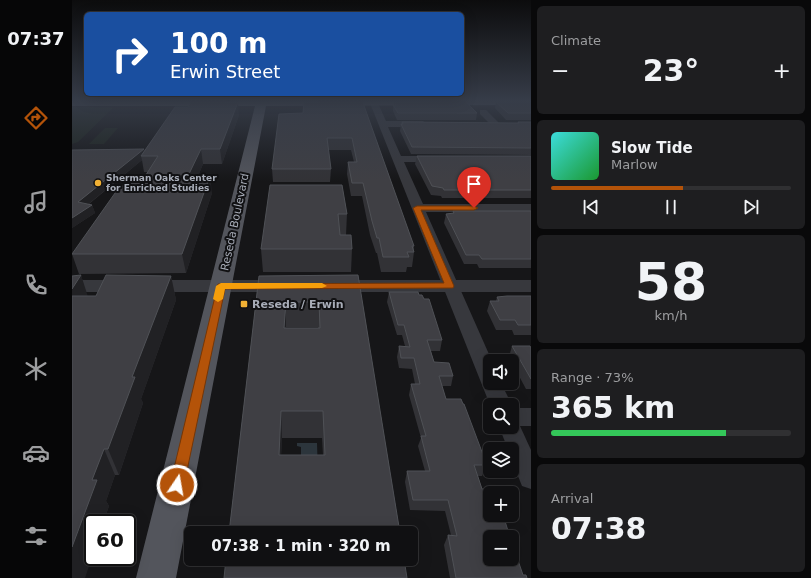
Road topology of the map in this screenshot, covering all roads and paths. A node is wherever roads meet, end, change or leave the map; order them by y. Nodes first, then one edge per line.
1 (256, 127) edge
2 (384, 127) edge
3 (397, 159) junction
4 (444, 159) edge
5 (417, 208) junction
6 (531, 208) edge
7 (72, 286) edge
8 (221, 286) junction
9 (450, 286) junction
10 (531, 286) edge
11 (483, 363) edge
12 (519, 417) edge
13 (531, 417) edge
14 (513, 434) edge
15 (531, 478) edge
16 (156, 578) edge

1 - 8 main road, Reseda Boulevard
2 - 3 street
3 - 4 street
3 - 5 street
5 - 6 street
5 - 9 street
7 - 8 street
8 - 9 street
8 - 16 main road, Reseda Boulevard
9 - 10 street
9 - 11 street
12 - 13 street
14 - 15 street

